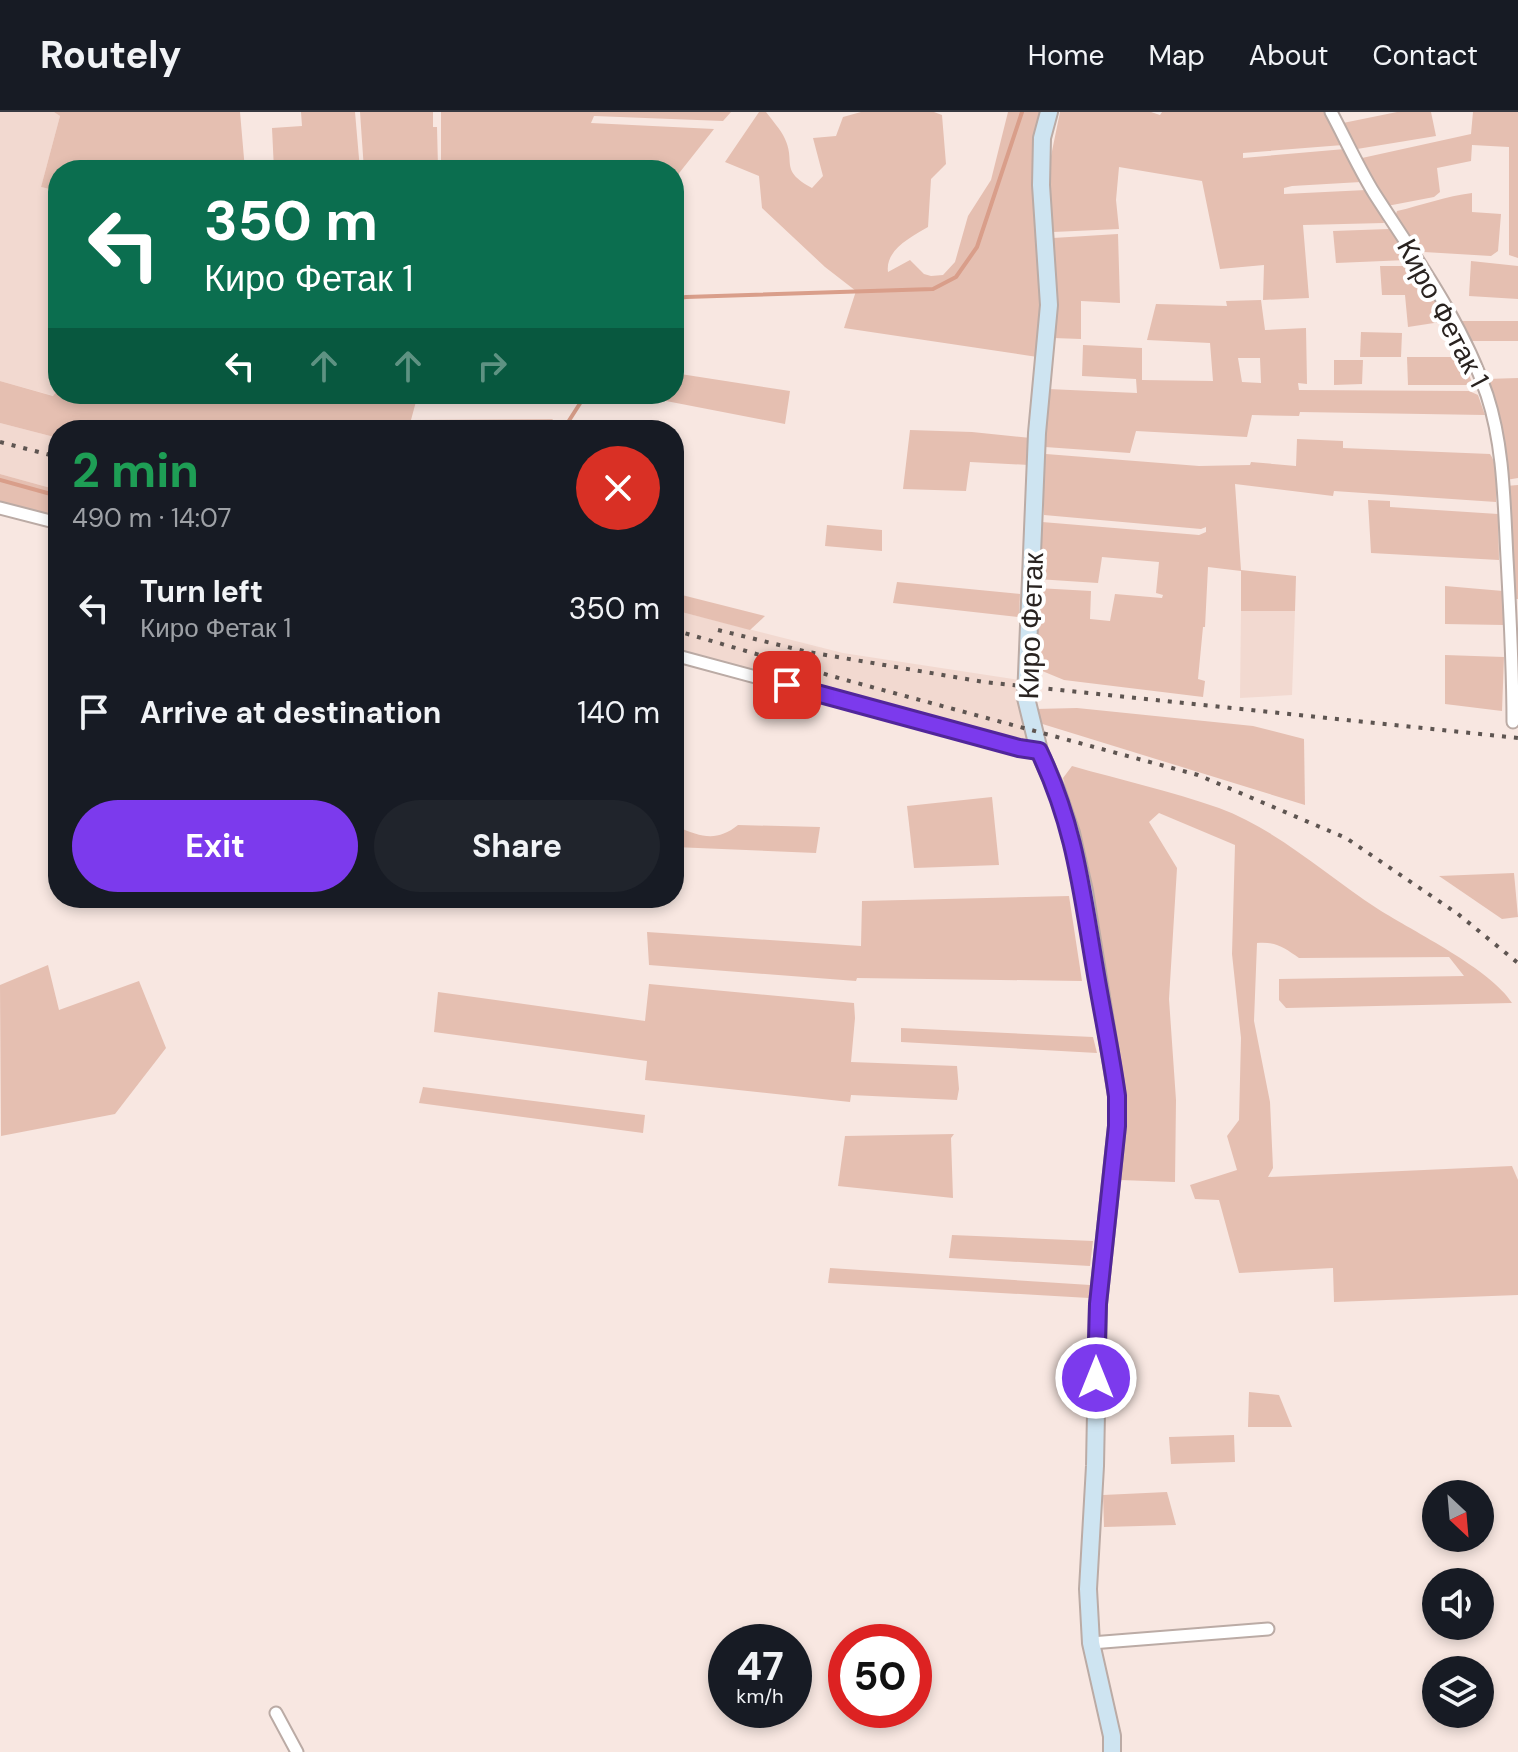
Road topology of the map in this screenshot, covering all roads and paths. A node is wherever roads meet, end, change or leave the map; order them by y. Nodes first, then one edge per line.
1 (1049, 112) edge
2 (1331, 112) edge
3 (0, 508) edge
4 (48, 520) edge
5 (684, 658) edge
6 (1513, 722) dead end
7 (1034, 731) junction
8 (1019, 748) junction
9 (1039, 751) junction
10 (1268, 1629) dead end
11 (1091, 1643) junction
12 (276, 1713) dead end
13 (297, 1752) edge
14 (1112, 1752) edge

1 - 7 main road, Киро Фетак
2 - 6 street, Киро Фетак 1
3 - 4 street
5 - 8 street
7 - 8 street
7 - 9 main road, Киро Фетак
8 - 9 street
9 - 11 main road, Киро Фетак
10 - 11 street
11 - 14 main road, Киро Фетак
12 - 13 street

